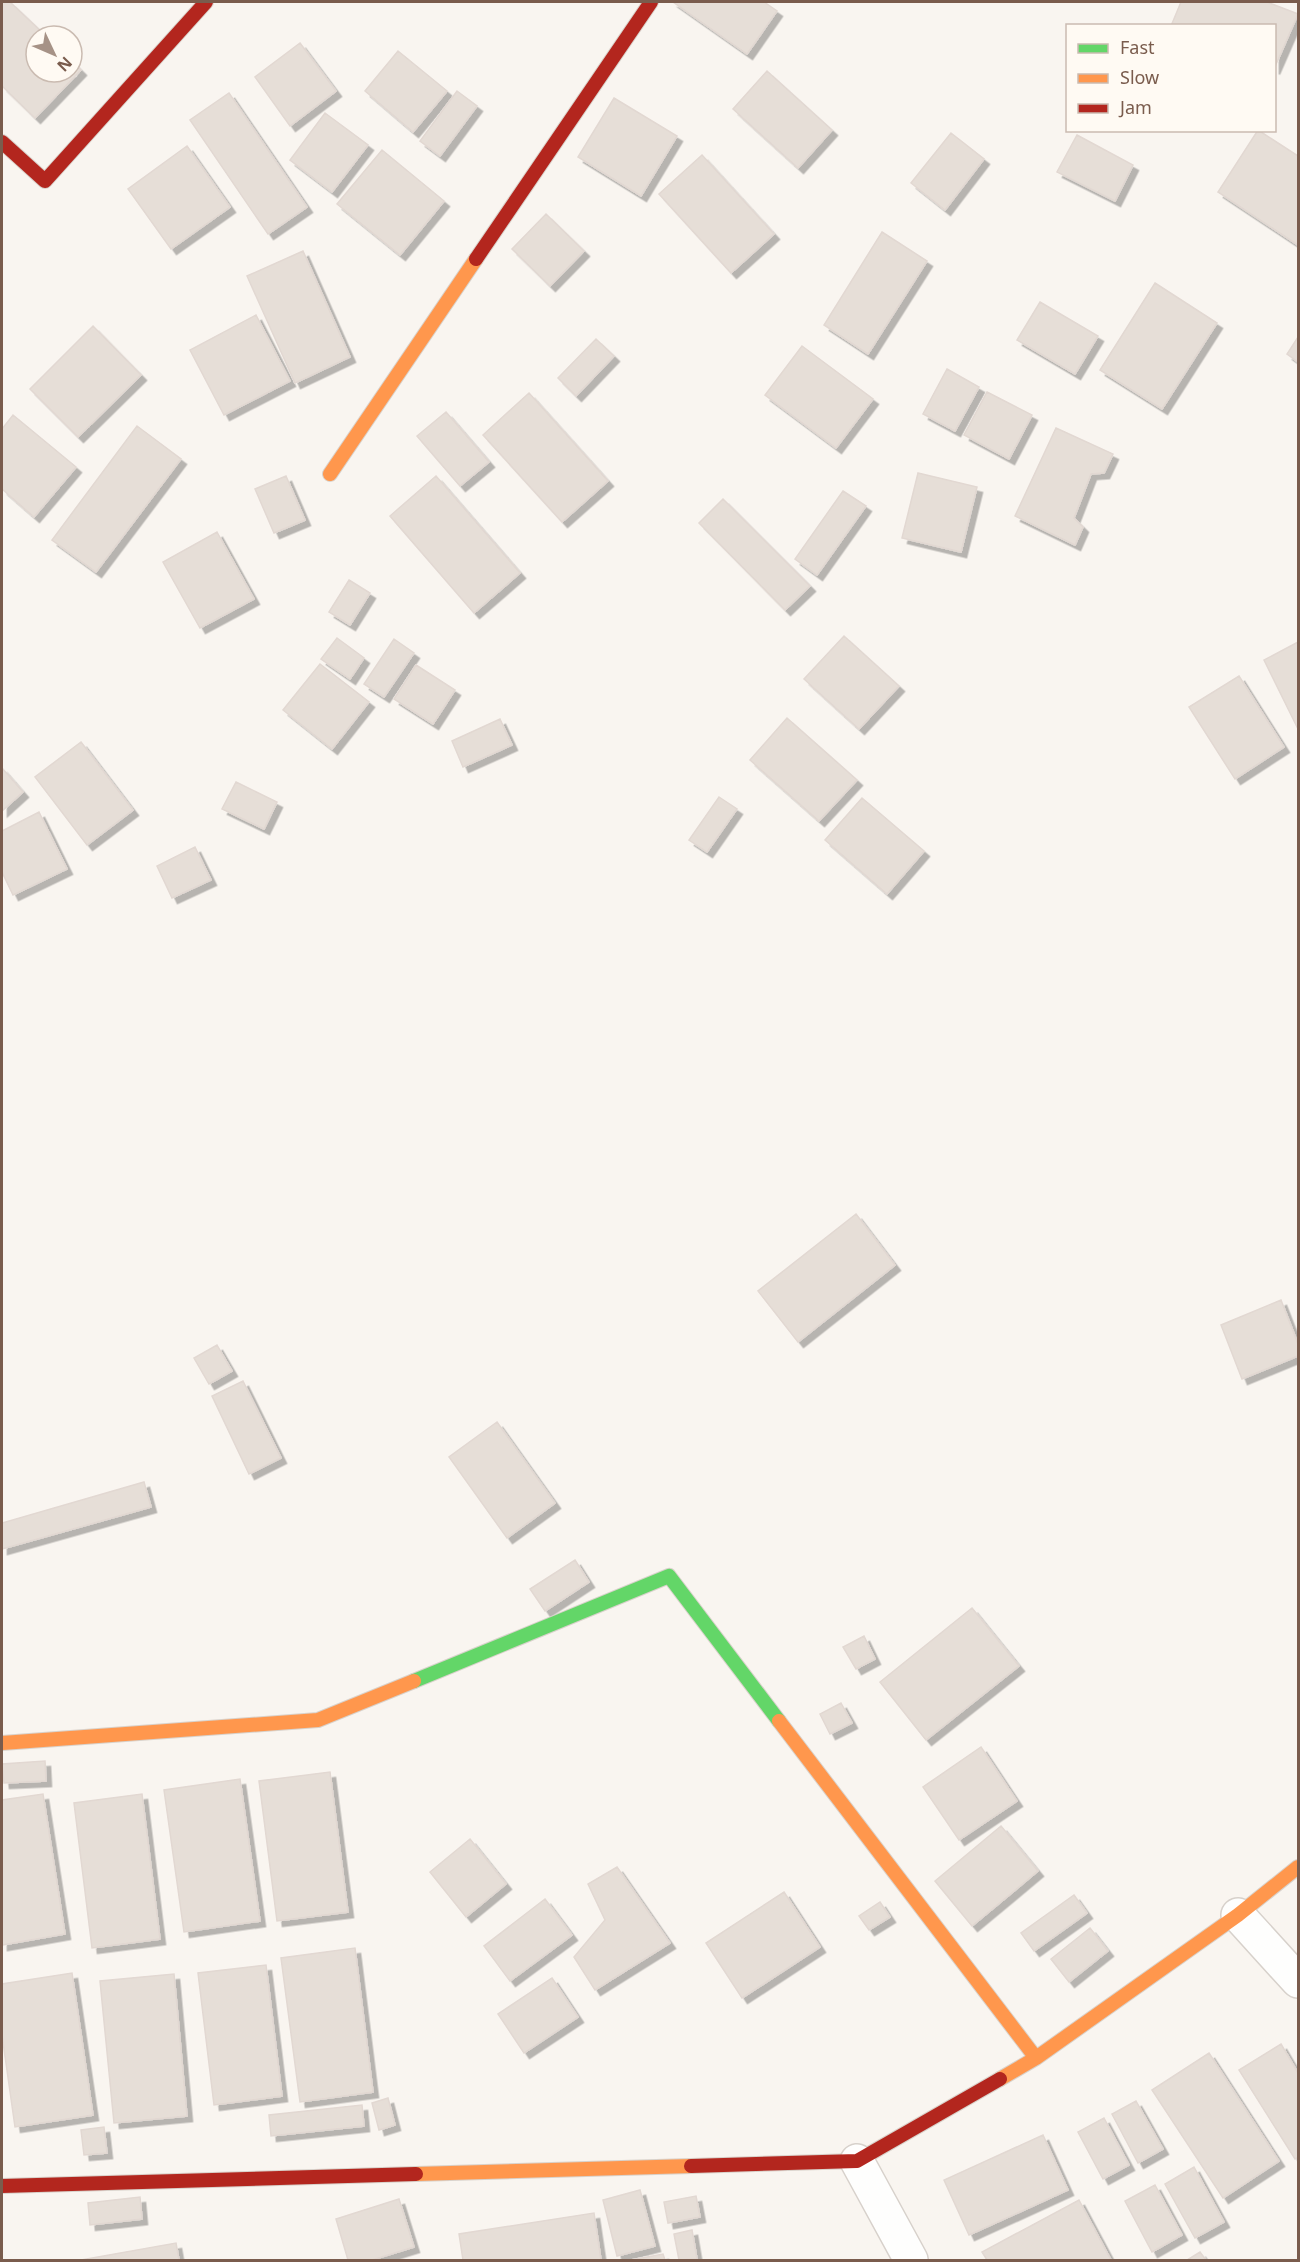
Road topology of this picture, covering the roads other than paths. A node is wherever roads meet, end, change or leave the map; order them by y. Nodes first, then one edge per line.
1 (206, 2) edge
2 (651, 2) edge
3 (2, 142) edge
4 (330, 474) dead end
5 (2, 1743) edge
6 (1299, 1867) edge
7 (1238, 1915) junction
8 (1299, 1981) edge
9 (1036, 2058) junction
10 (857, 2161) junction
11 (2, 2186) edge
12 (911, 2260) edge

1 - 3 street
2 - 4 street
5 - 9 street
6 - 7 street
7 - 8 street
7 - 9 street
9 - 10 street
10 - 11 street
10 - 12 street

